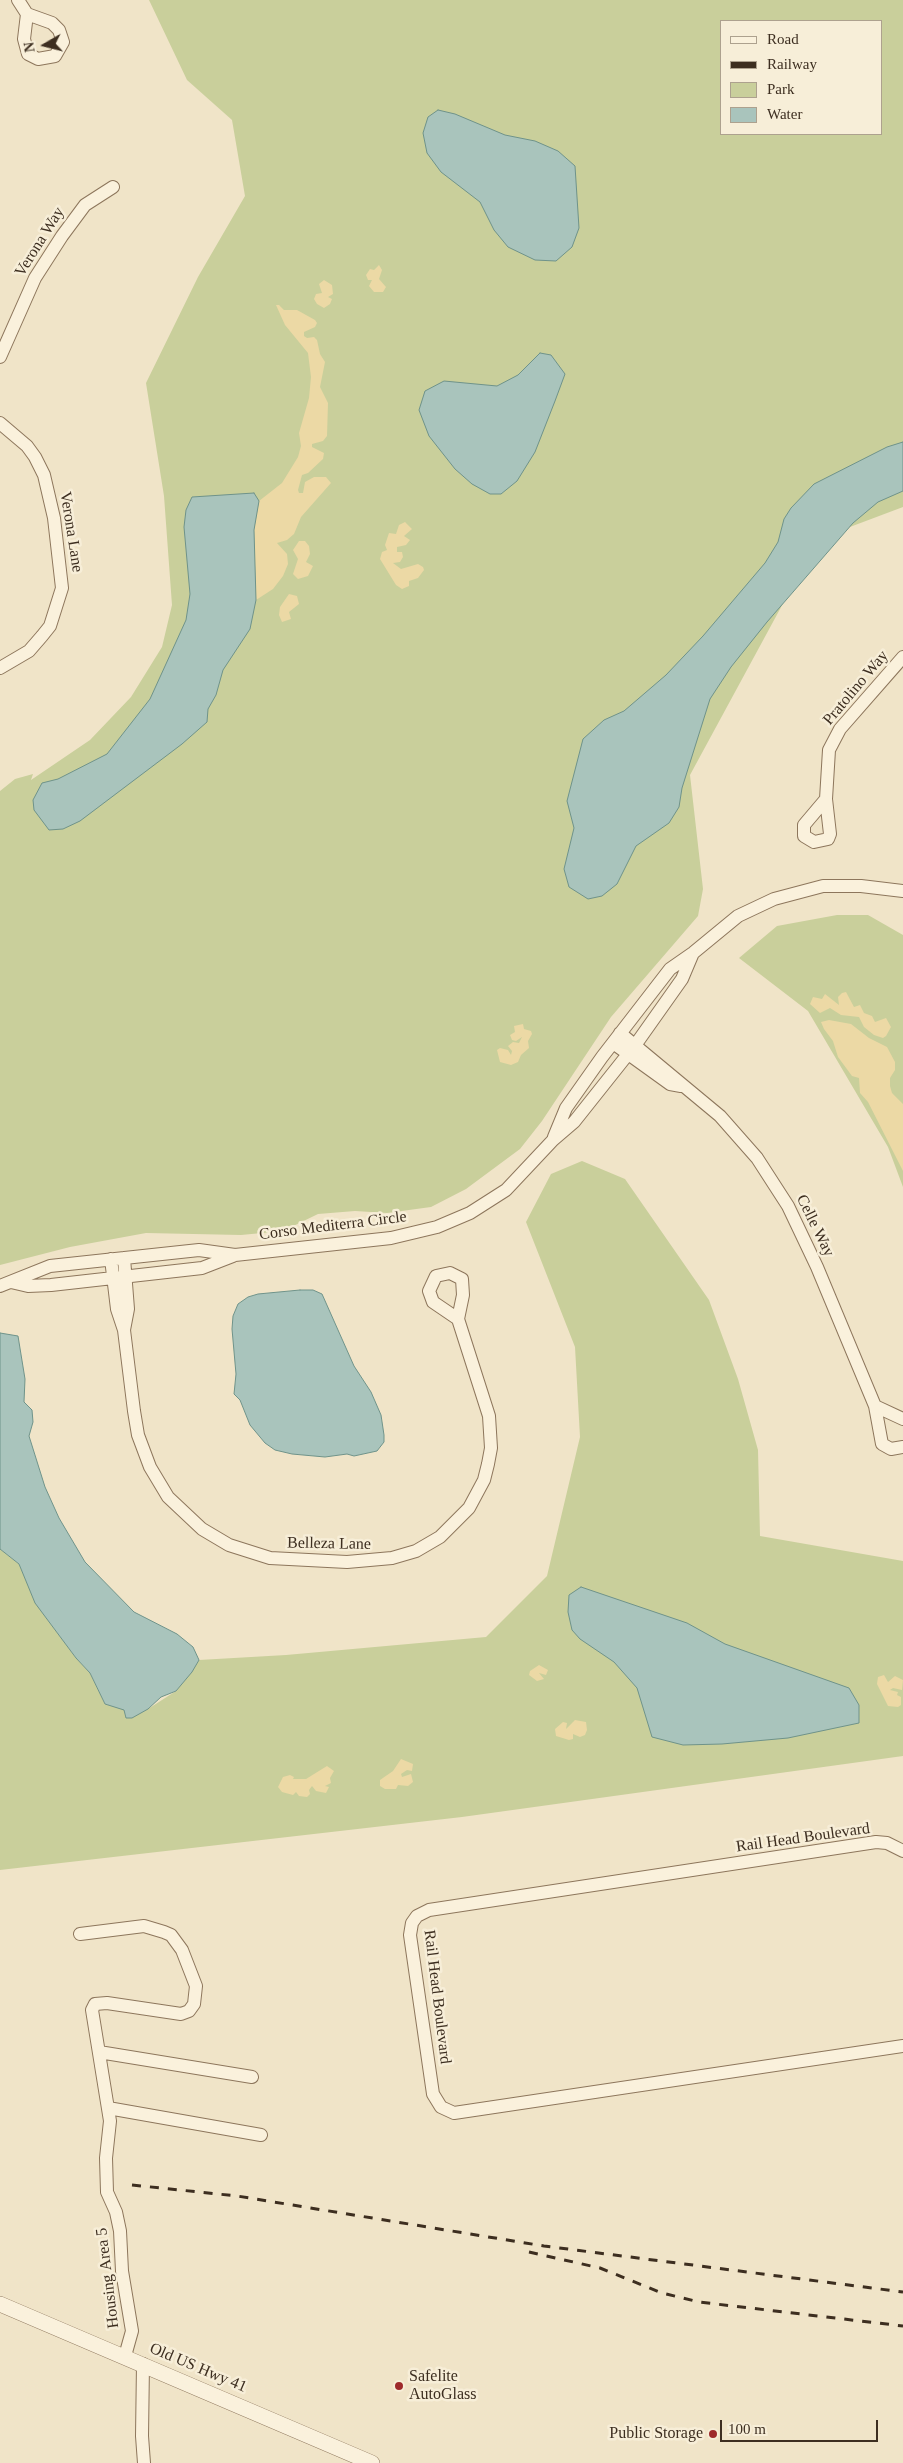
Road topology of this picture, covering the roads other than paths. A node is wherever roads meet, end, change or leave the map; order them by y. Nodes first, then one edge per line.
1 (18, 0) edge
2 (27, 14) dead end
3 (114, 187) dead end
4 (0, 357) edge
5 (0, 423) edge
6 (903, 657) edge
7 (0, 668) edge
8 (826, 799) dead end
9 (903, 891) edge
10 (693, 953) junction
11 (617, 1038) junction
12 (632, 1049) junction
13 (552, 1140) junction
14 (235, 1255) junction
15 (124, 1258) junction
16 (110, 1259) junction
17 (119, 1278) junction
18 (5, 1284) edge
19 (458, 1319) dead end
20 (875, 1406) junction
21 (903, 1419) edge
22 (903, 1447) edge
23 (903, 1851) edge
24 (80, 1934) dead end
25 (903, 2046) edge
26 (99, 2052) junction
27 (252, 2077) dead end
28 (108, 2108) junction
29 (261, 2135) dead end
30 (4, 2306) edge
31 (125, 2356) junction
32 (143, 2364) junction
33 (144, 2463) edge
34 (372, 2463) edge

1 - 2 street
3 - 4 street, Verona Way
5 - 7 street, Verona Lane
6 - 8 street, Pratolino Way
9 - 10 street, Corso Mediterra Circle
10 - 11 street, Corso Mediterra Circle
10 - 12 street, Corso Mediterra Circle
11 - 12 street, Celle Way
11 - 13 street, Corso Mediterra Circle
12 - 13 street, Corso Mediterra Circle
12 - 20 street, Celle Way
13 - 14 street, Corso Mediterra Circle
14 - 15 street, Corso Mediterra Circle
14 - 17 street, Corso Mediterra Circle
15 - 16 street, Corso Mediterra Circle
15 - 17 street, Belleza Lane
16 - 17 street, Belleza Lane
16 - 18 street, Corso Mediterra Circle
17 - 18 street, Corso Mediterra Circle
17 - 19 street, Belleza Lane
20 - 21 street
20 - 22 street, Celle Way
23 - 25 street, Rail Head Boulevard
24 - 26 street, Housing Area 5
26 - 27 street
26 - 28 street, Housing Area 5
28 - 29 street
28 - 31 street, Housing Area 5
30 - 31 street, Old US Hwy 41
31 - 32 street, Old US Hwy 41
32 - 33 street
32 - 34 street, Old US Hwy 41

